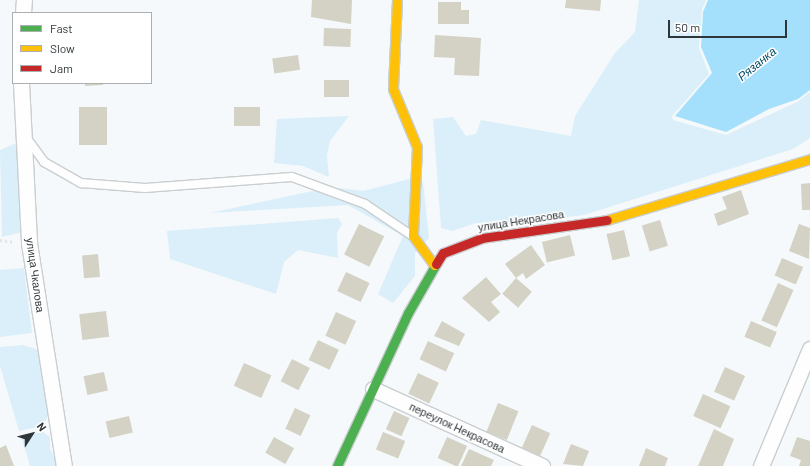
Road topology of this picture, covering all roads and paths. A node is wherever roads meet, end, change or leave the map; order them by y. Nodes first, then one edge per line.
1 (24, 0) edge
2 (396, 0) edge
3 (23, 12) edge
4 (21, 84) edge
5 (21, 130) junction
6 (810, 159) edge
7 (412, 236) junction
8 (434, 265) junction
9 (810, 349) edge
10 (373, 389) junction
11 (64, 466) edge
12 (337, 466) edge
13 (542, 466) edge
14 (761, 466) edge

1 - 3 street
2 - 7 street
4 - 5 street, улица Чкалова
5 - 7 lane
5 - 11 street, улица Чкалова
6 - 8 street, улица Некрасова
7 - 8 street
8 - 10 street, улица Некрасова
9 - 14 street
10 - 12 street, улица Некрасова
10 - 13 street, переулок Некрасова

